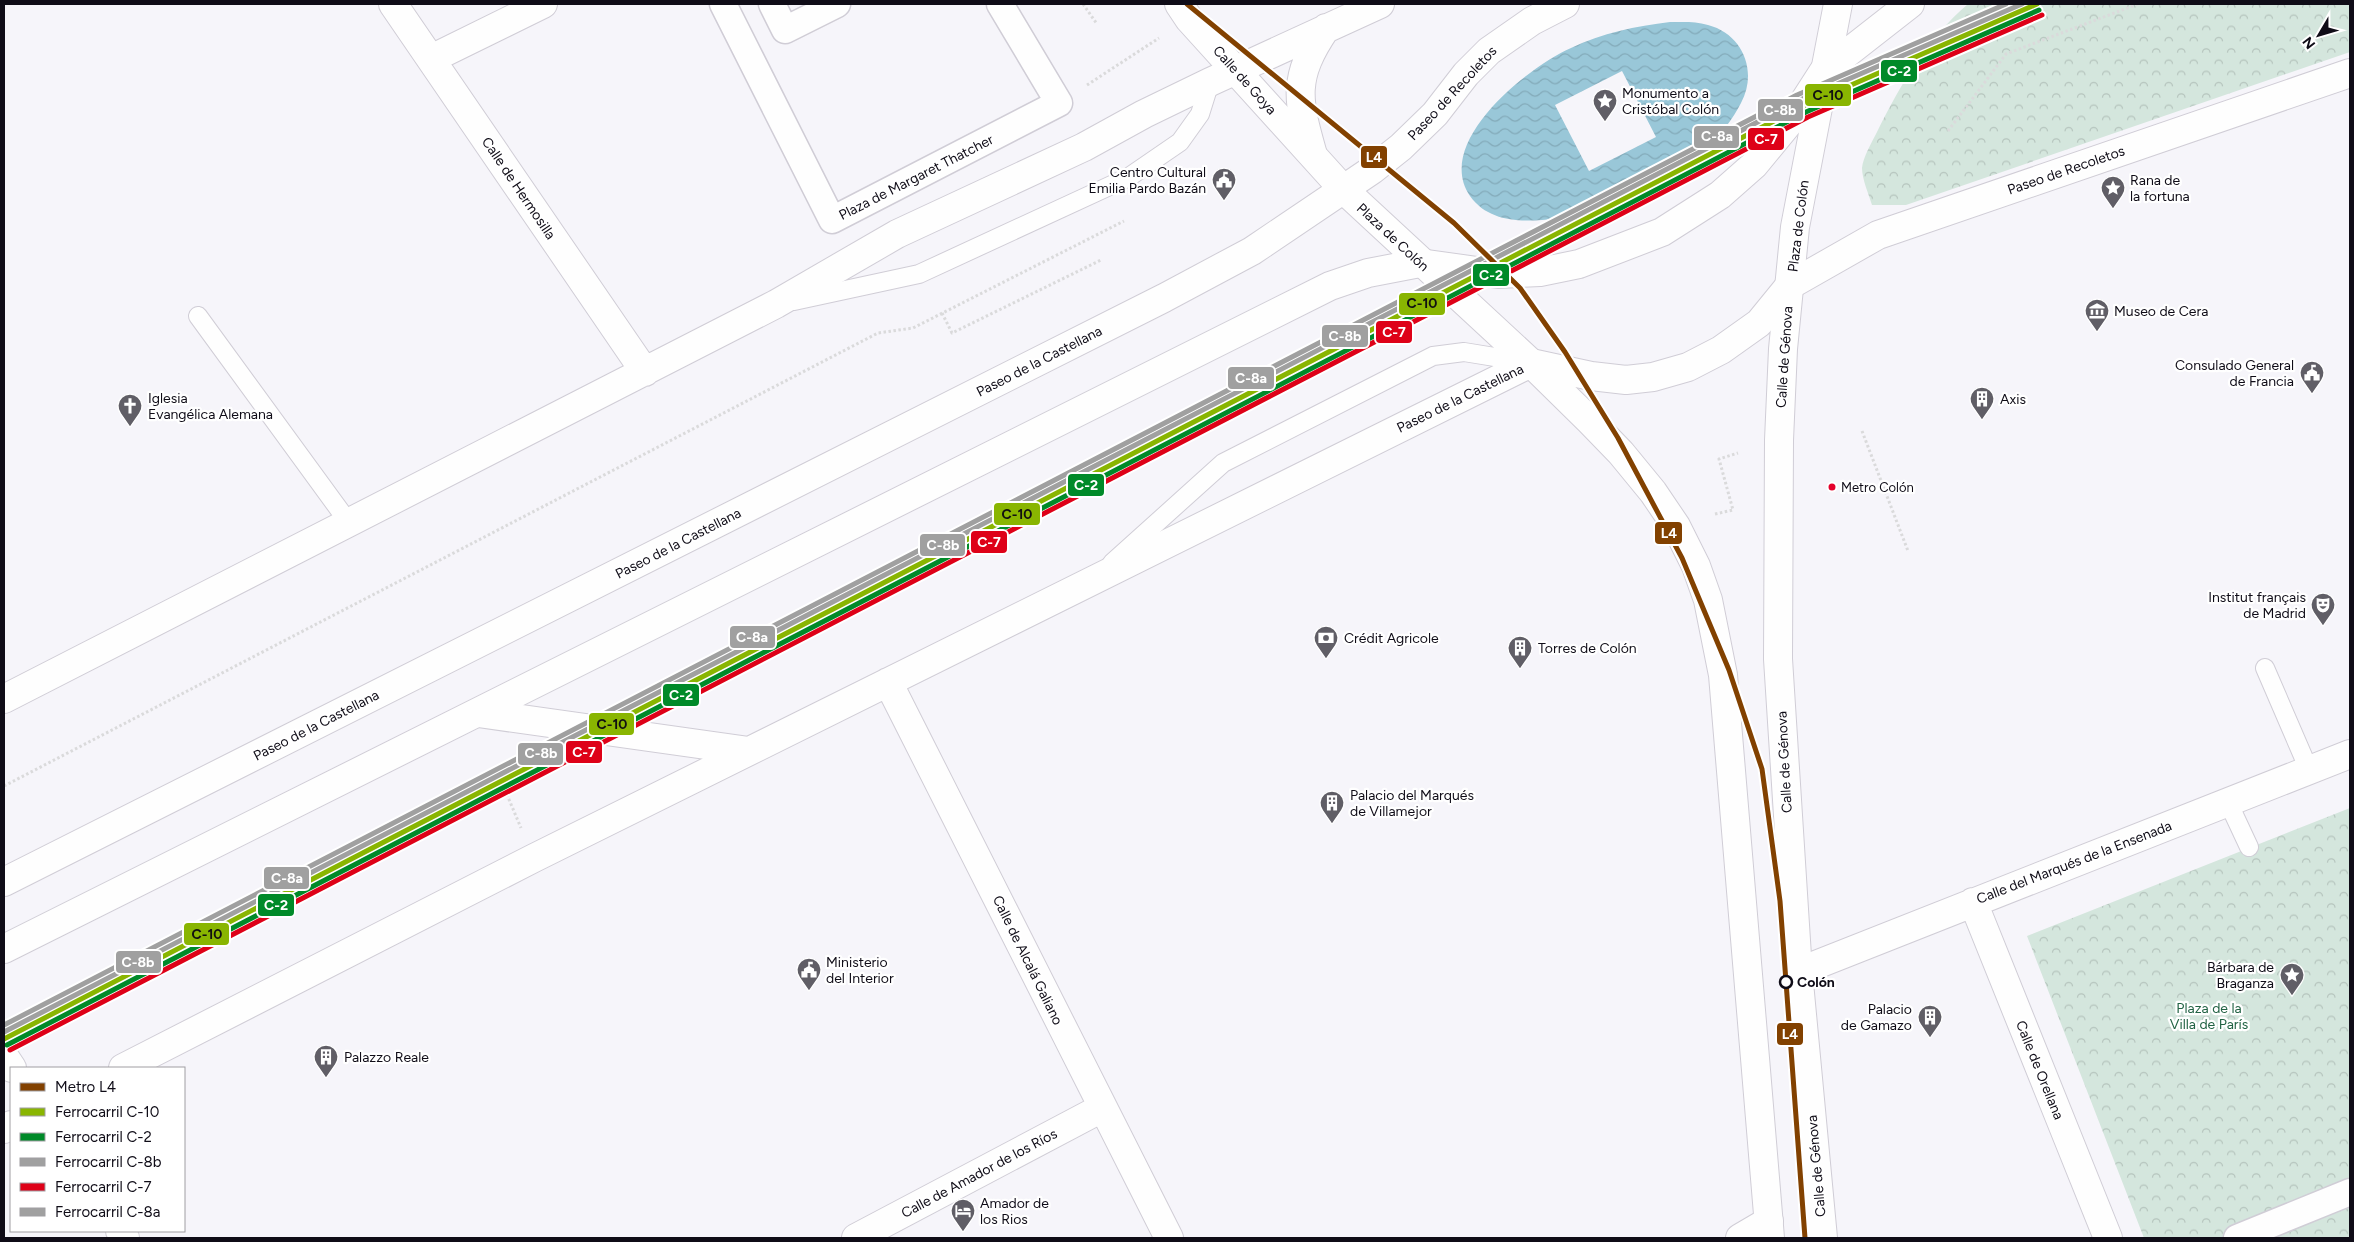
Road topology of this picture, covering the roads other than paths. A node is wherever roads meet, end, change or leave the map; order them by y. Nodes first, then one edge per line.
1 (393, 4) edge
2 (543, 4) edge
3 (723, 4) edge
4 (772, 4) edge
5 (837, 4) edge
6 (1000, 4) edge
7 (1380, 4) edge
8 (1565, 4) edge
9 (1827, 4) edge
10 (1838, 4) edge
11 (1910, 4) edge
12 (1184, 11) edge
13 (1326, 28) junction
14 (1830, 40) junction
15 (431, 58) junction
16 (1236, 70) junction
17 (1823, 72) junction
18 (2350, 73) edge
19 (1210, 82) junction
20 (1313, 155) junction
21 (1343, 189) junction
22 (1420, 263) junction
23 (1790, 285) junction
24 (776, 304) junction
25 (198, 316) dead end
26 (1531, 363) junction
27 (645, 372) junction
28 (349, 523) junction
29 (1087, 585) junction
30 (2265, 668) dead end
31 (888, 682) junction
32 (4, 699) edge
33 (478, 713) junction
34 (749, 751) junction
35 (2350, 754) edge
36 (2309, 770) junction
37 (2228, 802) junction
38 (2248, 847) dead end
39 (4, 882) edge
40 (1973, 902) junction
41 (4, 949) edge
42 (1798, 972) junction
43 (4, 1056) edge
44 (11, 1067) edge
45 (125, 1067) edge
46 (1102, 1108) junction
47 (2350, 1192) edge
48 (1770, 1230) edge
49 (856, 1238) edge
50 (1169, 1238) edge
51 (1740, 1238) edge
52 (1823, 1238) edge
53 (2108, 1238) edge
54 (2237, 1238) edge

1 - 15 main road, Calle de Hermosilla
2 - 15 main road
3 - 6 street, Plaza de Margaret Thatcher
4 - 5 street
7 - 13 main road
8 - 21 main road, Paseo de Recoletos
9 - 14 main road, Plaza de Colón
10 - 14 main road, Plaza de Colón
11 - 17 main road
12 - 16 main road, Calle de Goya
13 - 16 main road
13 - 20 main road, Plaza de Colón
14 - 17 main road, Plaza de Colón
15 - 27 main road, Calle de Hermosilla
16 - 19 main road
16 - 20 main road, Calle de Goya
17 - 22 main road
17 - 23 main road, Plaza de Colón
18 - 23 main road, Paseo de Recoletos
19 - 24 main road
19 - 24 lane
20 - 21 main road, Plaza de Colón
21 - 22 main road, Plaza de Colón
21 - 39 main road, Paseo de la Castellana
22 - 26 main road, Plaza de Colón
22 - 33 main road
23 - 26 main road, Plaza de Colón
23 - 42 main road, Calle de Génova
24 - 27 main road
25 - 28 lane
26 - 29 main road, Paseo de la Castellana
26 - 29 lane, Paseo de la Castellana
26 - 48 main road
27 - 28 main road
28 - 32 main road
29 - 31 main road, Paseo de la Castellana
30 - 36 lane
31 - 34 main road, Paseo de la Castellana
31 - 46 main road, Calle de Alcalá Galiano
33 - 34 main road
33 - 41 main road
34 - 45 main road, Paseo de la Castellana
35 - 36 main road, Calle del Marqués de la Ensenada
36 - 37 main road, Calle del Marqués de la Ensenada
37 - 38 lane
37 - 40 main road, Calle del Marqués de la Ensenada
40 - 42 main road, Calle del Marqués de la Ensenada
40 - 53 main road, Calle de Orellana
42 - 52 main road, Calle de Génova
43 - 44 main road
46 - 49 main road, Calle de Amador de los Ríos
46 - 50 main road, Calle de Alcalá Galiano
47 - 54 street
48 - 51 main road

